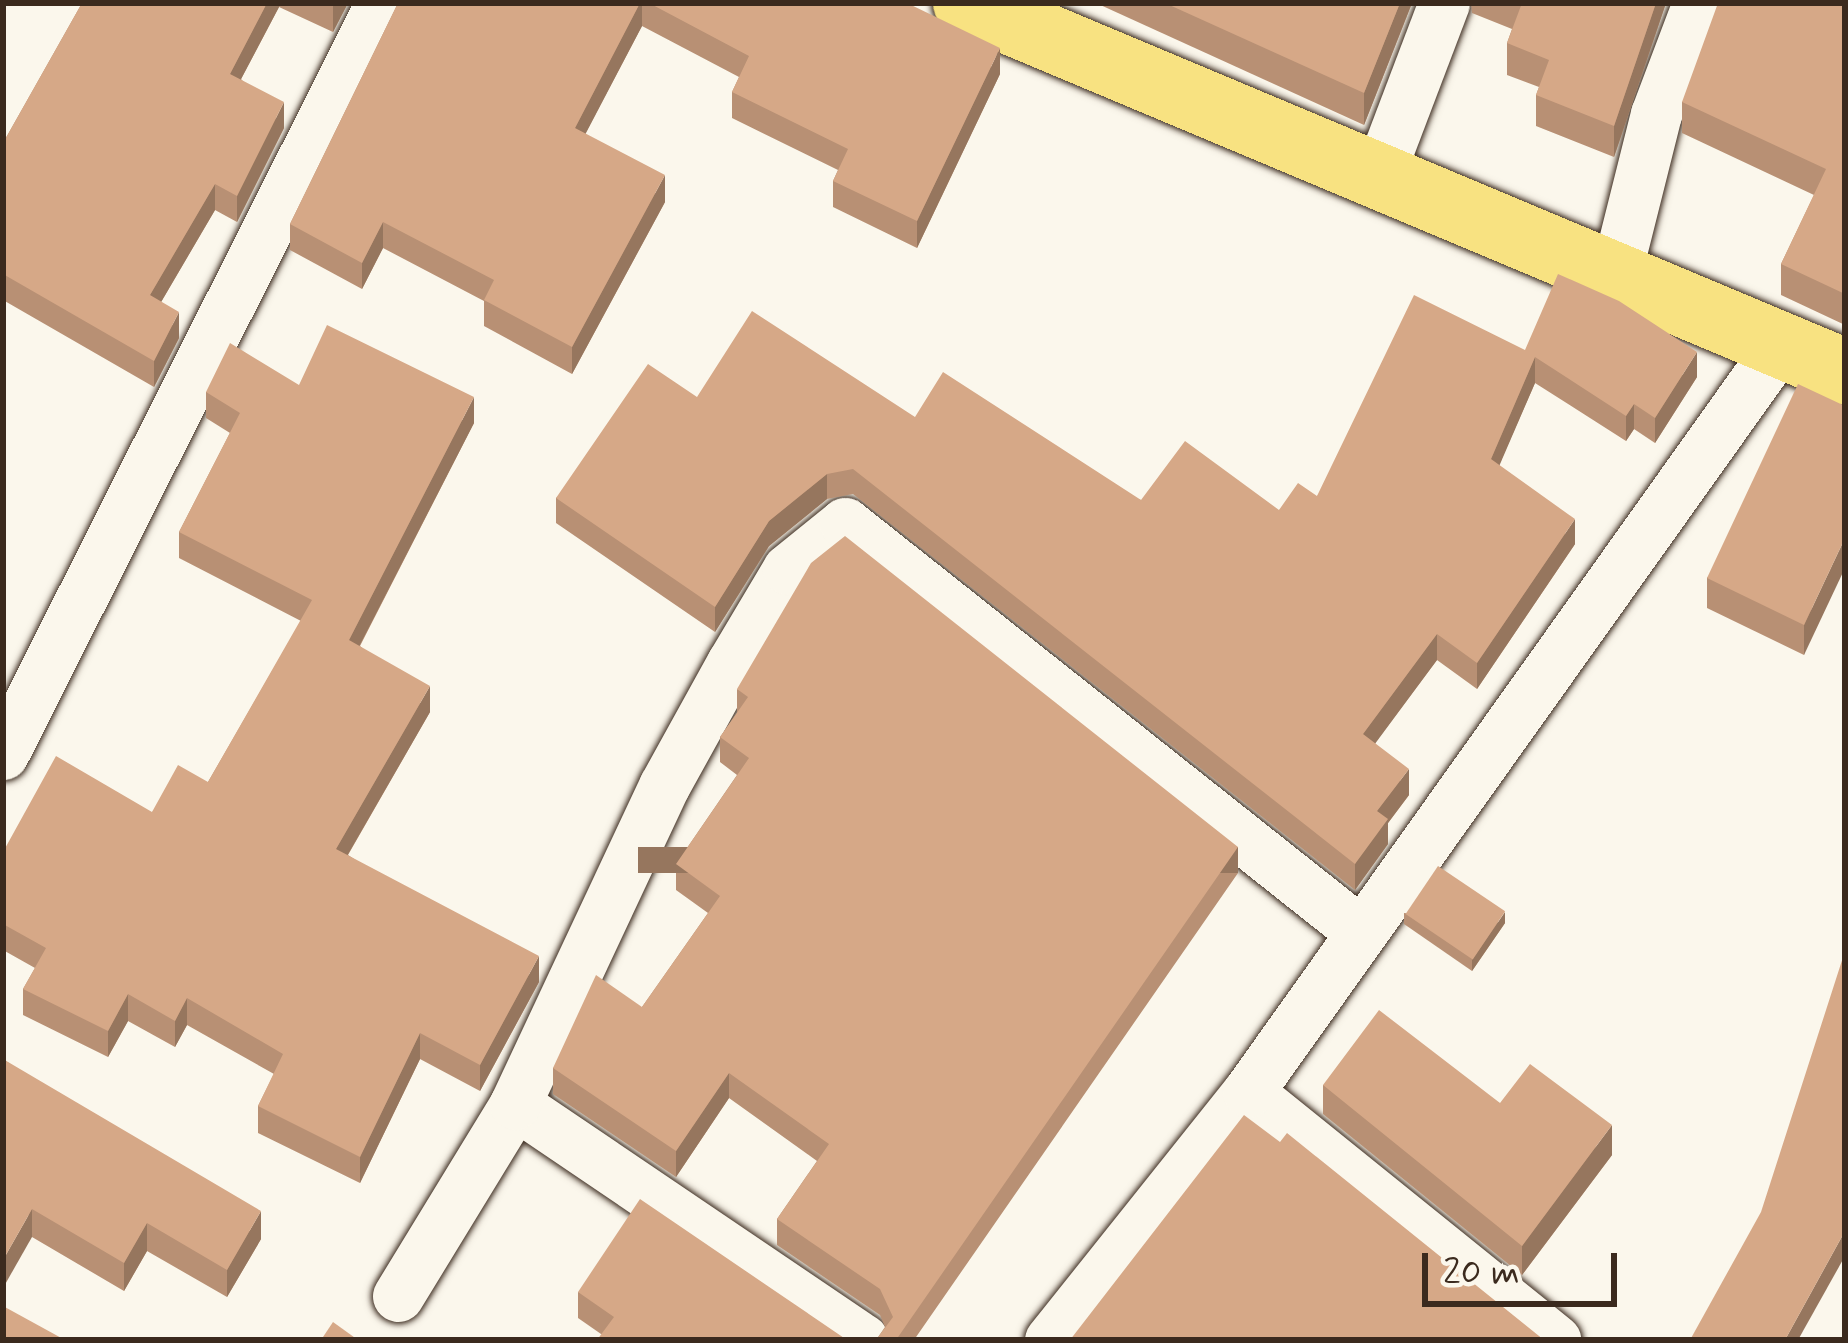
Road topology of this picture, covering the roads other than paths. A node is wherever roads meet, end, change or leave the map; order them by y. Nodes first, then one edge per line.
1 (381, 3) edge
2 (965, 3) edge
3 (1444, 3) edge
4 (1697, 3) edge
5 (1379, 174) junction
6 (1616, 273) junction
7 (1781, 344) junction
8 (1845, 373) edge
9 (3, 754) edge
10 (1358, 929) junction
11 (1248, 1092) junction
12 (515, 1104) junction
13 (398, 1295) dead end
14 (863, 1340) edge
15 (1050, 1340) edge
16 (1555, 1340) edge

1 - 9 street
2 - 5 highway
3 - 5 street
4 - 6 street
5 - 6 highway
6 - 7 highway
7 - 8 highway
7 - 10 street
10 - 11 street
10 - 12 street
11 - 15 street
11 - 16 street
12 - 13 street
12 - 14 street

